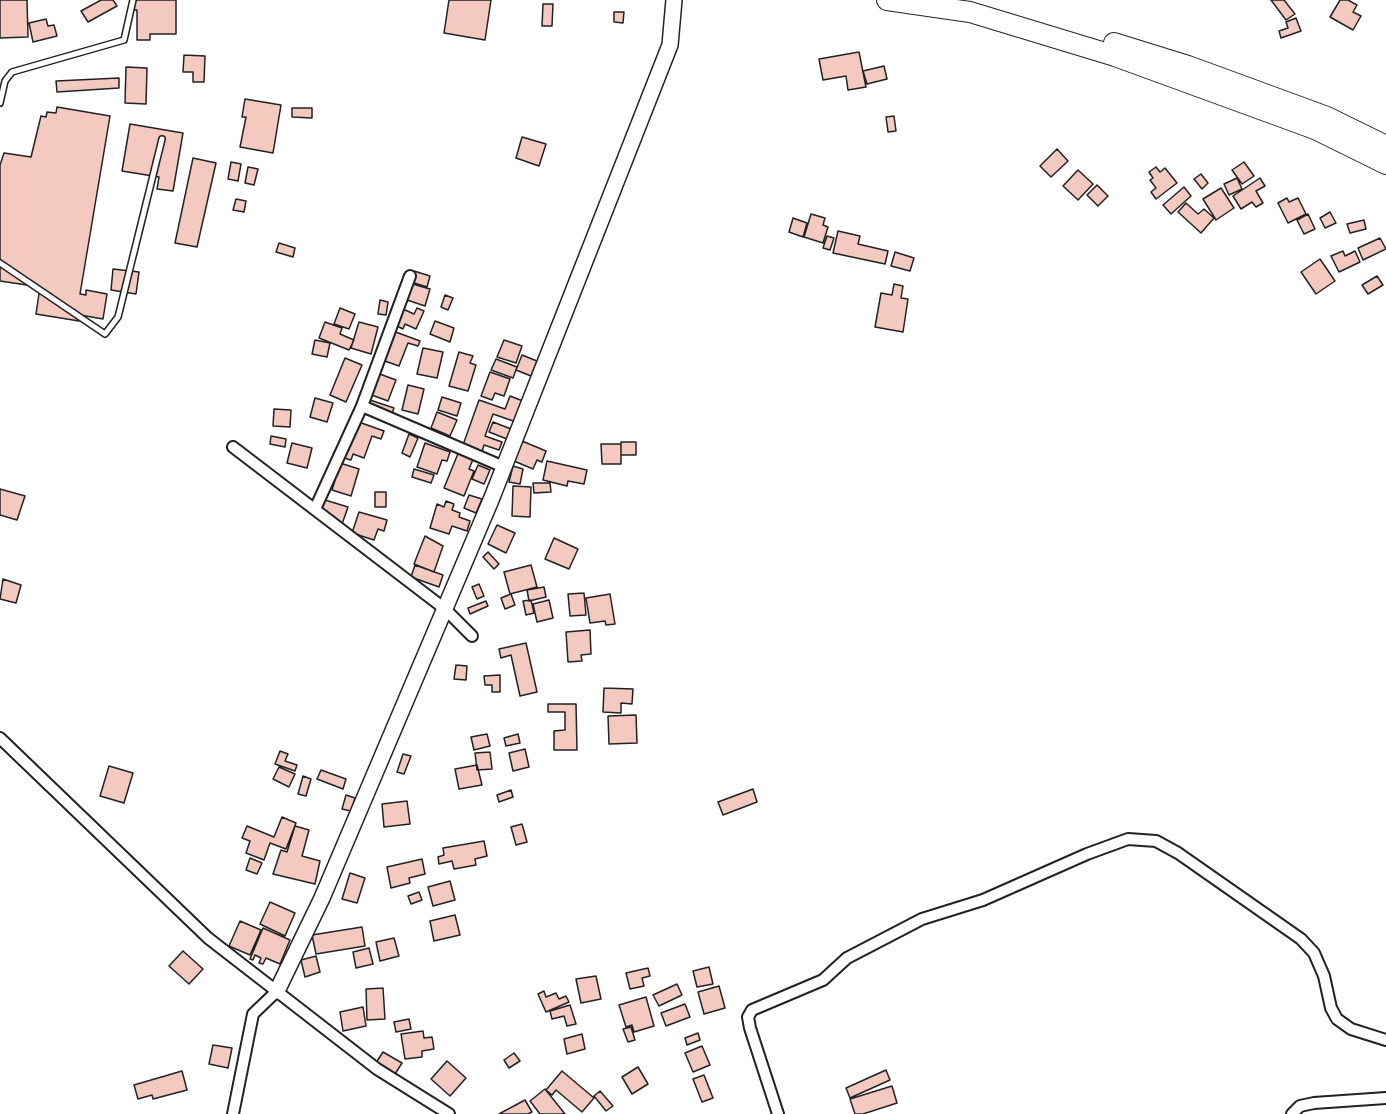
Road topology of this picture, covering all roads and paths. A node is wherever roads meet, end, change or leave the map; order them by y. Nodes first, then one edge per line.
1 (133, 0) edge
2 (674, 0) edge
3 (887, 0) edge
4 (973, 0) edge
5 (0, 103) edge
6 (162, 139) dead end
7 (1386, 146) edge
8 (1386, 164) edge
9 (0, 263) edge
10 (410, 276) dead end
11 (362, 406) junction
12 (233, 447) dead end
13 (504, 466) junction
14 (315, 509) junction
15 (445, 609) junction
16 (472, 636) dead end
17 (0, 738) edge
18 (277, 991) junction
19 (1386, 1040) edge
20 (1386, 1098) edge
21 (233, 1114) edge
22 (449, 1114) edge
23 (778, 1114) edge
24 (1292, 1114) edge

1 - 5 lane
2 - 13 street
3 - 8 highway
4 - 7 highway
6 - 9 lane
10 - 11 street
11 - 13 street
11 - 14 street
12 - 14 street
13 - 15 street
14 - 15 street
15 - 16 street
15 - 18 street
17 - 18 street
18 - 21 street
18 - 22 street
19 - 23 street
20 - 24 street

